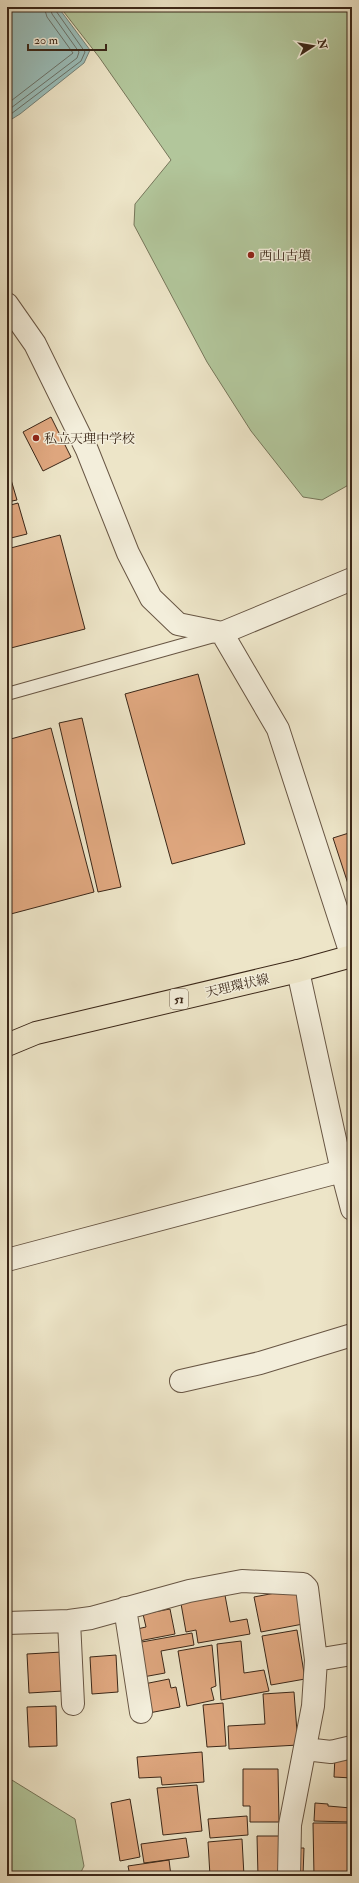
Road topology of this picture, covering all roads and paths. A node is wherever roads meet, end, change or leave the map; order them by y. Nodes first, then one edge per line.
1 (7, 304) edge
2 (352, 579) edge
3 (222, 633) junction
4 (7, 694) edge
5 (352, 956) edge
6 (298, 970) junction
7 (7, 1045) edge
8 (342, 1171) junction
9 (352, 1210) edge
10 (7, 1260) edge
11 (352, 1335) edge
12 (181, 1381) dead end
13 (125, 1608) junction
14 (69, 1621) junction
15 (7, 1623) edge
16 (352, 1654) edge
17 (316, 1660) junction
18 (73, 1704) dead end
19 (141, 1712) dead end
20 (352, 1747) edge
21 (305, 1749) junction
22 (289, 1876) edge

1 - 3 street
2 - 3 street
3 - 4 lane
3 - 5 street
5 - 6 main road, 天理環状線 / 51
6 - 7 main road, 天理環状線 / 51
6 - 8 street
8 - 9 street
8 - 10 street
11 - 12 street
13 - 14 street
13 - 17 street
13 - 19 street
14 - 15 street
14 - 18 street
16 - 17 street
17 - 21 street
20 - 21 street
21 - 22 street

